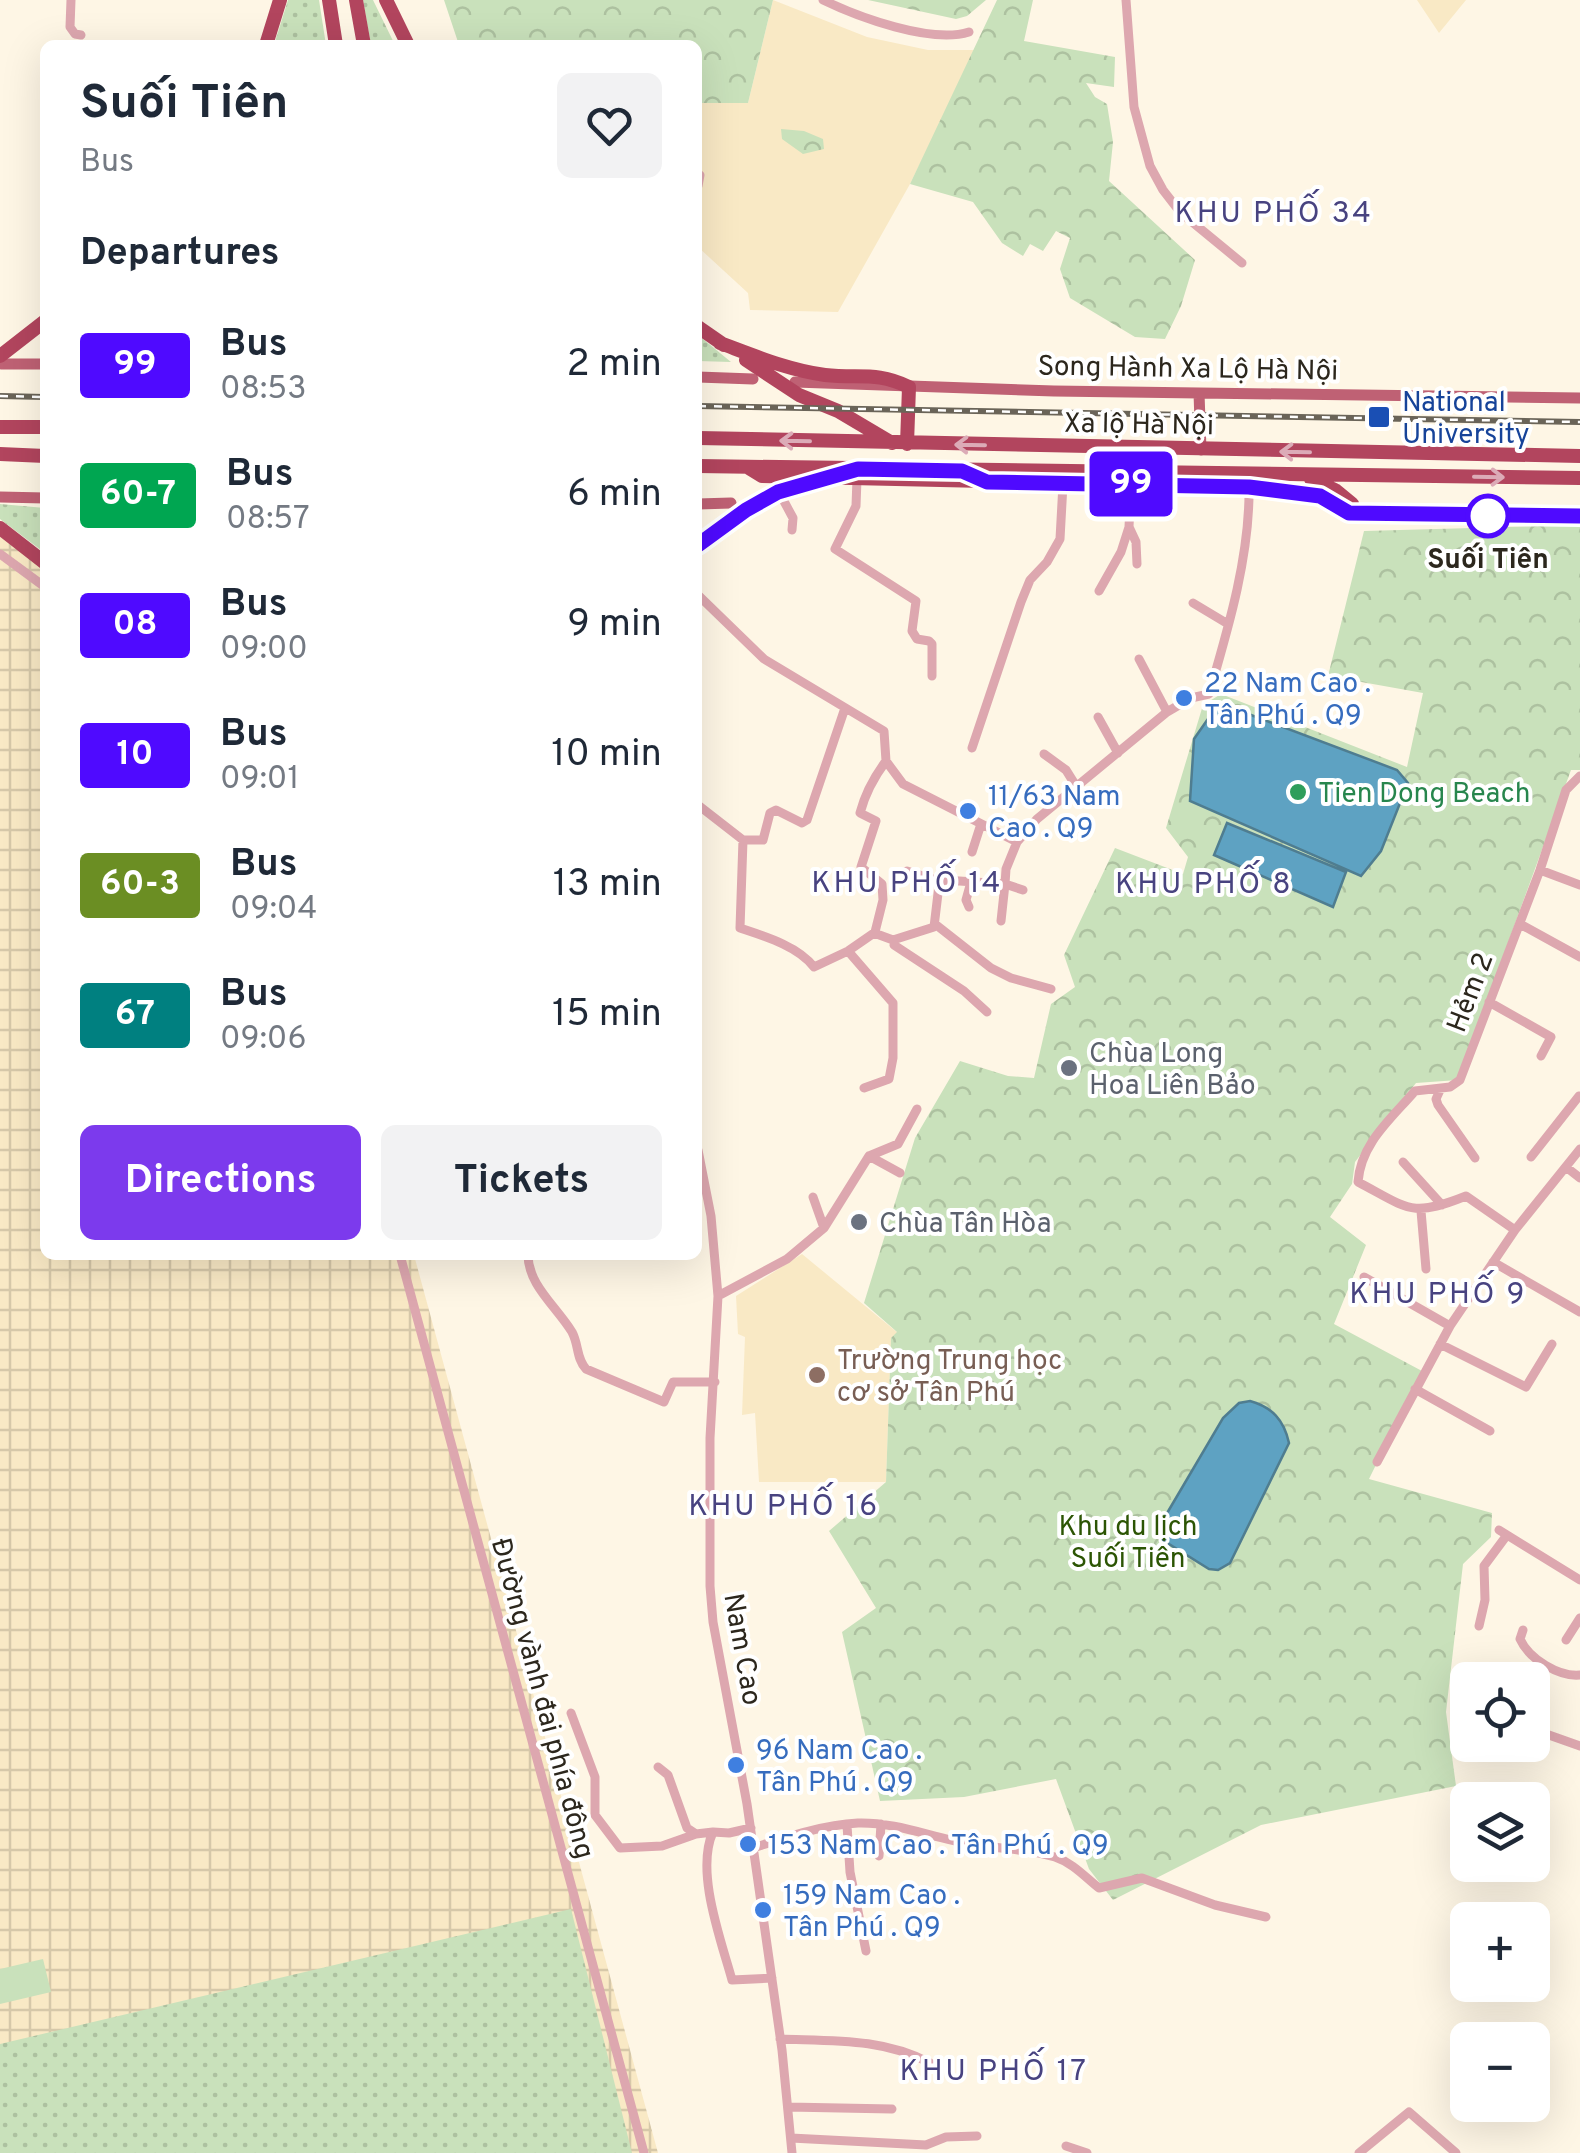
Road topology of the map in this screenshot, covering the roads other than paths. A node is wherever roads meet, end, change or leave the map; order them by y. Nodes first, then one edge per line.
1 (71, 0) edge
2 (270, 0) edge
3 (280, 0) edge
4 (328, 0) edge
5 (354, 0) edge
6 (822, 0) edge
7 (1126, 0) edge
8 (382, 1) edge
9 (969, 32) dead end
10 (80, 35) dead end
11 (258, 40) edge
12 (268, 40) edge
13 (335, 40) edge
14 (359, 40) edge
15 (402, 40) edge
16 (1242, 263) dead end
17 (40, 325) edge
18 (702, 330) edge
19 (40, 333) edge
20 (720, 343) junction
21 (2, 355) edge
22 (40, 363) edge
23 (702, 376) edge
24 (753, 380) dead end
25 (795, 382) dead end
26 (909, 387) junction
27 (1199, 392) junction
28 (1580, 398) edge
29 (0, 426) edge
30 (40, 427) edge
31 (702, 438) edge
32 (900, 444) junction
33 (1201, 450) junction
34 (0, 454) edge
35 (40, 456) edge
36 (1580, 456) edge
37 (702, 466) edge
38 (745, 466) junction
39 (962, 471) junction
40 (857, 474) junction
41 (1296, 475) junction
42 (824, 478) junction
43 (1580, 478) edge
44 (1250, 480) junction
45 (987, 482) junction
46 (1063, 484) junction
47 (1131, 484) junction
48 (778, 492) junction
49 (0, 496) edge
50 (40, 498) edge
51 (731, 503) dead end
52 (702, 504) edge
53 (1362, 514) junction
54 (1580, 516) edge
55 (1129, 527) junction
56 (0, 528) edge
57 (792, 530) dead end
58 (702, 542) edge
59 (0, 554) edge
60 (40, 558) edge
61 (1137, 564) dead end
62 (40, 582) edge
63 (1099, 591) dead end
64 (702, 599) edge
65 (1193, 603) dead end
66 (1228, 624) junction
67 (1140, 659) dead end
68 (932, 676) dead end
69 (845, 708) junction
70 (1167, 712) junction
71 (1098, 717) dead end
72 (972, 748) dead end
73 (1118, 752) junction
74 (1044, 754) dead end
75 (886, 761) junction
76 (1580, 776) edge
77 (1076, 786) junction
78 (702, 808) edge
79 (981, 824) junction
80 (744, 840) junction
81 (1018, 842) junction
82 (972, 852) dead end
83 (1540, 870) junction
84 (908, 871) dead end
85 (942, 882) junction
86 (971, 882) junction
87 (1005, 884) junction
88 (1580, 885) edge
89 (1023, 890) dead end
90 (969, 907) dead end
91 (1002, 921) dead end
92 (936, 924) junction
93 (1520, 924) junction
94 (875, 932) junction
95 (894, 943) junction
96 (848, 951) junction
97 (1580, 957) edge
98 (1051, 988) dead end
99 (1489, 1002) junction
100 (988, 1012) dead end
101 (1541, 1056) dead end
102 (864, 1088) dead end
103 (1440, 1088) junction
104 (1580, 1095) edge
105 (1580, 1104) edge
106 (917, 1109) dead end
107 (1580, 1150) edge
108 (869, 1156) junction
109 (1531, 1156) dead end
110 (1475, 1158) dead end
111 (1403, 1162) dead end
112 (1566, 1167) junction
113 (900, 1173) dead end
114 (1580, 1178) edge
115 (702, 1187) edge
116 (813, 1197) dead end
117 (1442, 1205) junction
118 (1421, 1211) junction
119 (824, 1228) junction
120 (1515, 1230) junction
121 (401, 1260) edge
122 (528, 1260) edge
123 (1494, 1262) junction
124 (1426, 1270) dead end
125 (1364, 1277) dead end
126 (718, 1296) junction
127 (1580, 1312) edge
128 (1450, 1326) junction
129 (1440, 1344) junction
130 (1552, 1344) dead end
131 (715, 1382) junction
132 (1415, 1389) junction
133 (1490, 1431) dead end
134 (1376, 1462) dead end
135 (1580, 1580) edge
136 (1580, 1618) edge
137 (1479, 1626) dead end
138 (1523, 1630) dead end
139 (1566, 1640) dead end
140 (1580, 1675) edge
141 (571, 1713) dead end
142 (1550, 1735) edge
143 (1580, 1746) edge
144 (658, 1767) dead end
145 (881, 1824) junction
146 (846, 1825) junction
147 (750, 1828) junction
148 (713, 1832) junction
149 (696, 1834) junction
150 (753, 1848) junction
151 (878, 1856) dead end
152 (1266, 1917) dead end
153 (866, 1951) dead end
154 (772, 1978) junction
155 (780, 2039) junction
156 (930, 2063) dead end
157 (788, 2107) junction
158 (892, 2109) dead end
159 (977, 2136) dead end
160 (791, 2138) junction
161 (1066, 2146) dead end
162 (644, 2153) edge
163 (792, 2153) edge
164 (1086, 2153) edge
165 (1360, 2153) edge
166 (1456, 2153) edge

1 - 10 street
2 - 11 highway
3 - 12 highway
4 - 13 highway
5 - 14 highway
6 - 9 street
7 - 16 street
8 - 15 highway
17 - 21 highway
18 - 20 highway
19 - 21 highway
20 - 26 highway
20 - 32 highway
21 - 22 main road
23 - 24 main road
25 - 26 main road, Song Hành Xa Lộ Hà Nội
26 - 27 main road, Song Hành Xa Lộ Hà Nội
26 - 32 highway
27 - 28 main road, Song Hành Xa Lộ Hà Nội
27 - 33 main road
29 - 30 highway
32 -> 31 highway, Xa lộ Hà Nội
33 -> 32 highway, Xa lộ Hà Nội
36 -> 33 highway, Xa lộ Hà Nội
34 - 35 highway
37 - 38 highway, Xa lộ Hà Nội
38 - 40 highway, Xa lộ Hà Nội
38 - 42 highway, Xa lộ Hà Nội
39 - 40 highway, Xa lộ Hà Nội
39 - 44 highway, Xa lộ Hà Nội
39 - 45 highway
40 - 42 highway
40 - 45 highway, Xa lộ Hà Nội
40 - 68 street
41 -> 43 highway, Xa lộ Hà Nội
41 - 44 highway, Xa lộ Hà Nội
41 - 53 highway
42 - 48 highway
44 - 47 highway, Xa lộ Hà Nội
44 - 53 highway, Xa lộ Hà Nội
44 - 66 street
45 - 46 highway, Xa lộ Hà Nội
46 - 47 highway, Xa lộ Hà Nội
46 - 72 street
47 - 55 street
48 - 57 street
48 - 58 highway
49 - 50 main road
51 - 52 main road
53 - 54 highway, Xa lộ Hà Nội
55 - 61 street
55 - 63 street
56 - 60 highway
59 - 62 street
64 - 69 street
65 - 66 street
66 - 70 street
67 - 70 street
69 - 75 street
69 - 80 street
70 - 73 street
71 - 73 street
73 - 77 street
74 - 77 street
75 - 79 street
75 - 94 street
76 - 83 street, Hẻm 2
77 - 81 street
78 - 80 street
79 - 81 street
79 - 82 street
80 - 96 street
81 - 87 street
83 - 88 street
83 - 93 street, Hẻm 2
84 - 85 street
85 - 86 street
85 - 92 street
86 - 87 street
86 - 90 street
87 - 89 street
87 - 91 street
92 - 95 street
92 - 98 street
93 - 97 street
93 - 99 street, Hẻm 2
94 - 95 street
94 - 96 street
95 - 100 street
96 - 102 street
99 - 101 street
99 - 103 street, Hẻm 2
103 - 110 street
103 - 118 street, Hẻm 2
104 - 105 street
104 - 109 street
106 - 108 street
107 - 112 street
108 - 113 street
108 - 119 street
111 - 117 street
112 - 114 street
112 - 120 street
115 - 126 street, Nam Cao
116 - 119 street
117 - 118 street
117 - 120 street
118 - 124 street
119 - 126 street
120 - 123 street
121 - 162 street, Đường vành đai phía đông
122 - 131 street
123 - 127 street
123 - 128 street
125 - 128 street
126 - 131 street, Nam Cao
128 - 129 street
129 - 130 street
129 - 132 street
131 - 147 street, Nam Cao
132 - 133 street
132 - 134 street
135 - 137 street
136 - 139 street
138 - 140 street
141 - 149 street
142 - 143 street
144 - 149 street
145 - 146 street
145 - 151 street
145 - 152 street
146 - 150 street
146 - 153 street
147 - 148 street
147 - 150 street, Nam Cao
148 - 149 street
148 - 154 street
150 - 154 street, Nam Cao
154 - 155 street, Nam Cao
155 - 156 street
155 - 157 street, Nam Cao
157 - 158 street
157 - 160 street, Nam Cao
159 - 160 street
160 - 163 street, Nam Cao
161 - 164 street
165 - 166 street

